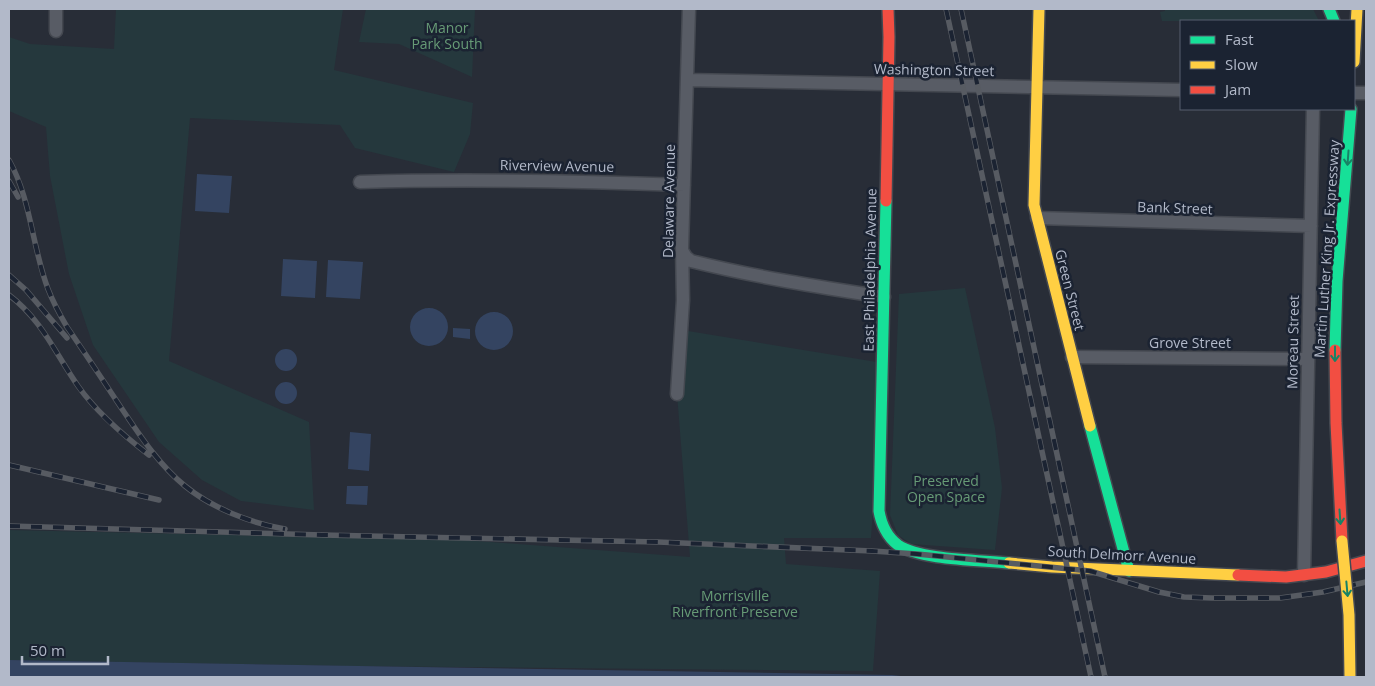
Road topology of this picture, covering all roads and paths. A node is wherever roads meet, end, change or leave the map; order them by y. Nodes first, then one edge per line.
1 (56, 9) edge
2 (689, 9) edge
3 (888, 9) edge
4 (1039, 9) edge
5 (1357, 9) edge
6 (56, 31) dead end
7 (1355, 44) edge
8 (687, 80) junction
9 (888, 83) junction
10 (1037, 87) junction
11 (1180, 90) edge
12 (1313, 110) edge
13 (1351, 110) edge
14 (360, 182) dead end
15 (684, 185) junction
16 (1037, 218) junction
17 (1311, 226) junction
18 (683, 252) junction
19 (884, 297) junction
20 (1072, 357) junction
21 (1308, 359) junction
22 (677, 394) dead end
23 (885, 530) joint
24 (1366, 561) edge
25 (1129, 571) junction
26 (1304, 575) junction
27 (1350, 677) edge

1 - 6 street
2 - 8 street, Delaware Avenue
3 - 9 main road, East Philadelphia Avenue
4 - 10 main road, Green Street
5 - 7 main road
8 - 9 street, Washington Street
8 - 15 street, Delaware Avenue
9 - 10 street, Washington Street
9 - 19 main road, East Philadelphia Avenue
10 - 11 street, Washington Street
10 - 16 main road, Green Street
12 - 17 street, Moreau Street
13 -> 27 main road, Martin Luther King Jr. Expressway, bridge
14 - 15 street, Riverview Avenue
15 - 18 street, Delaware Avenue
16 - 17 street, Bank Street
16 - 20 main road, Green Street
17 - 21 street, Moreau Street
18 - 19 street
18 - 22 street, Delaware Avenue
19 - 23 main road, East Philadelphia Avenue
20 - 21 street, Grove Street
20 - 25 main road, Green Street
21 - 26 street, Moreau Street
23 - 25 main road, South Delmorr Avenue
24 - 26 main road, South Delmorr Avenue
25 - 26 main road, South Delmorr Avenue

